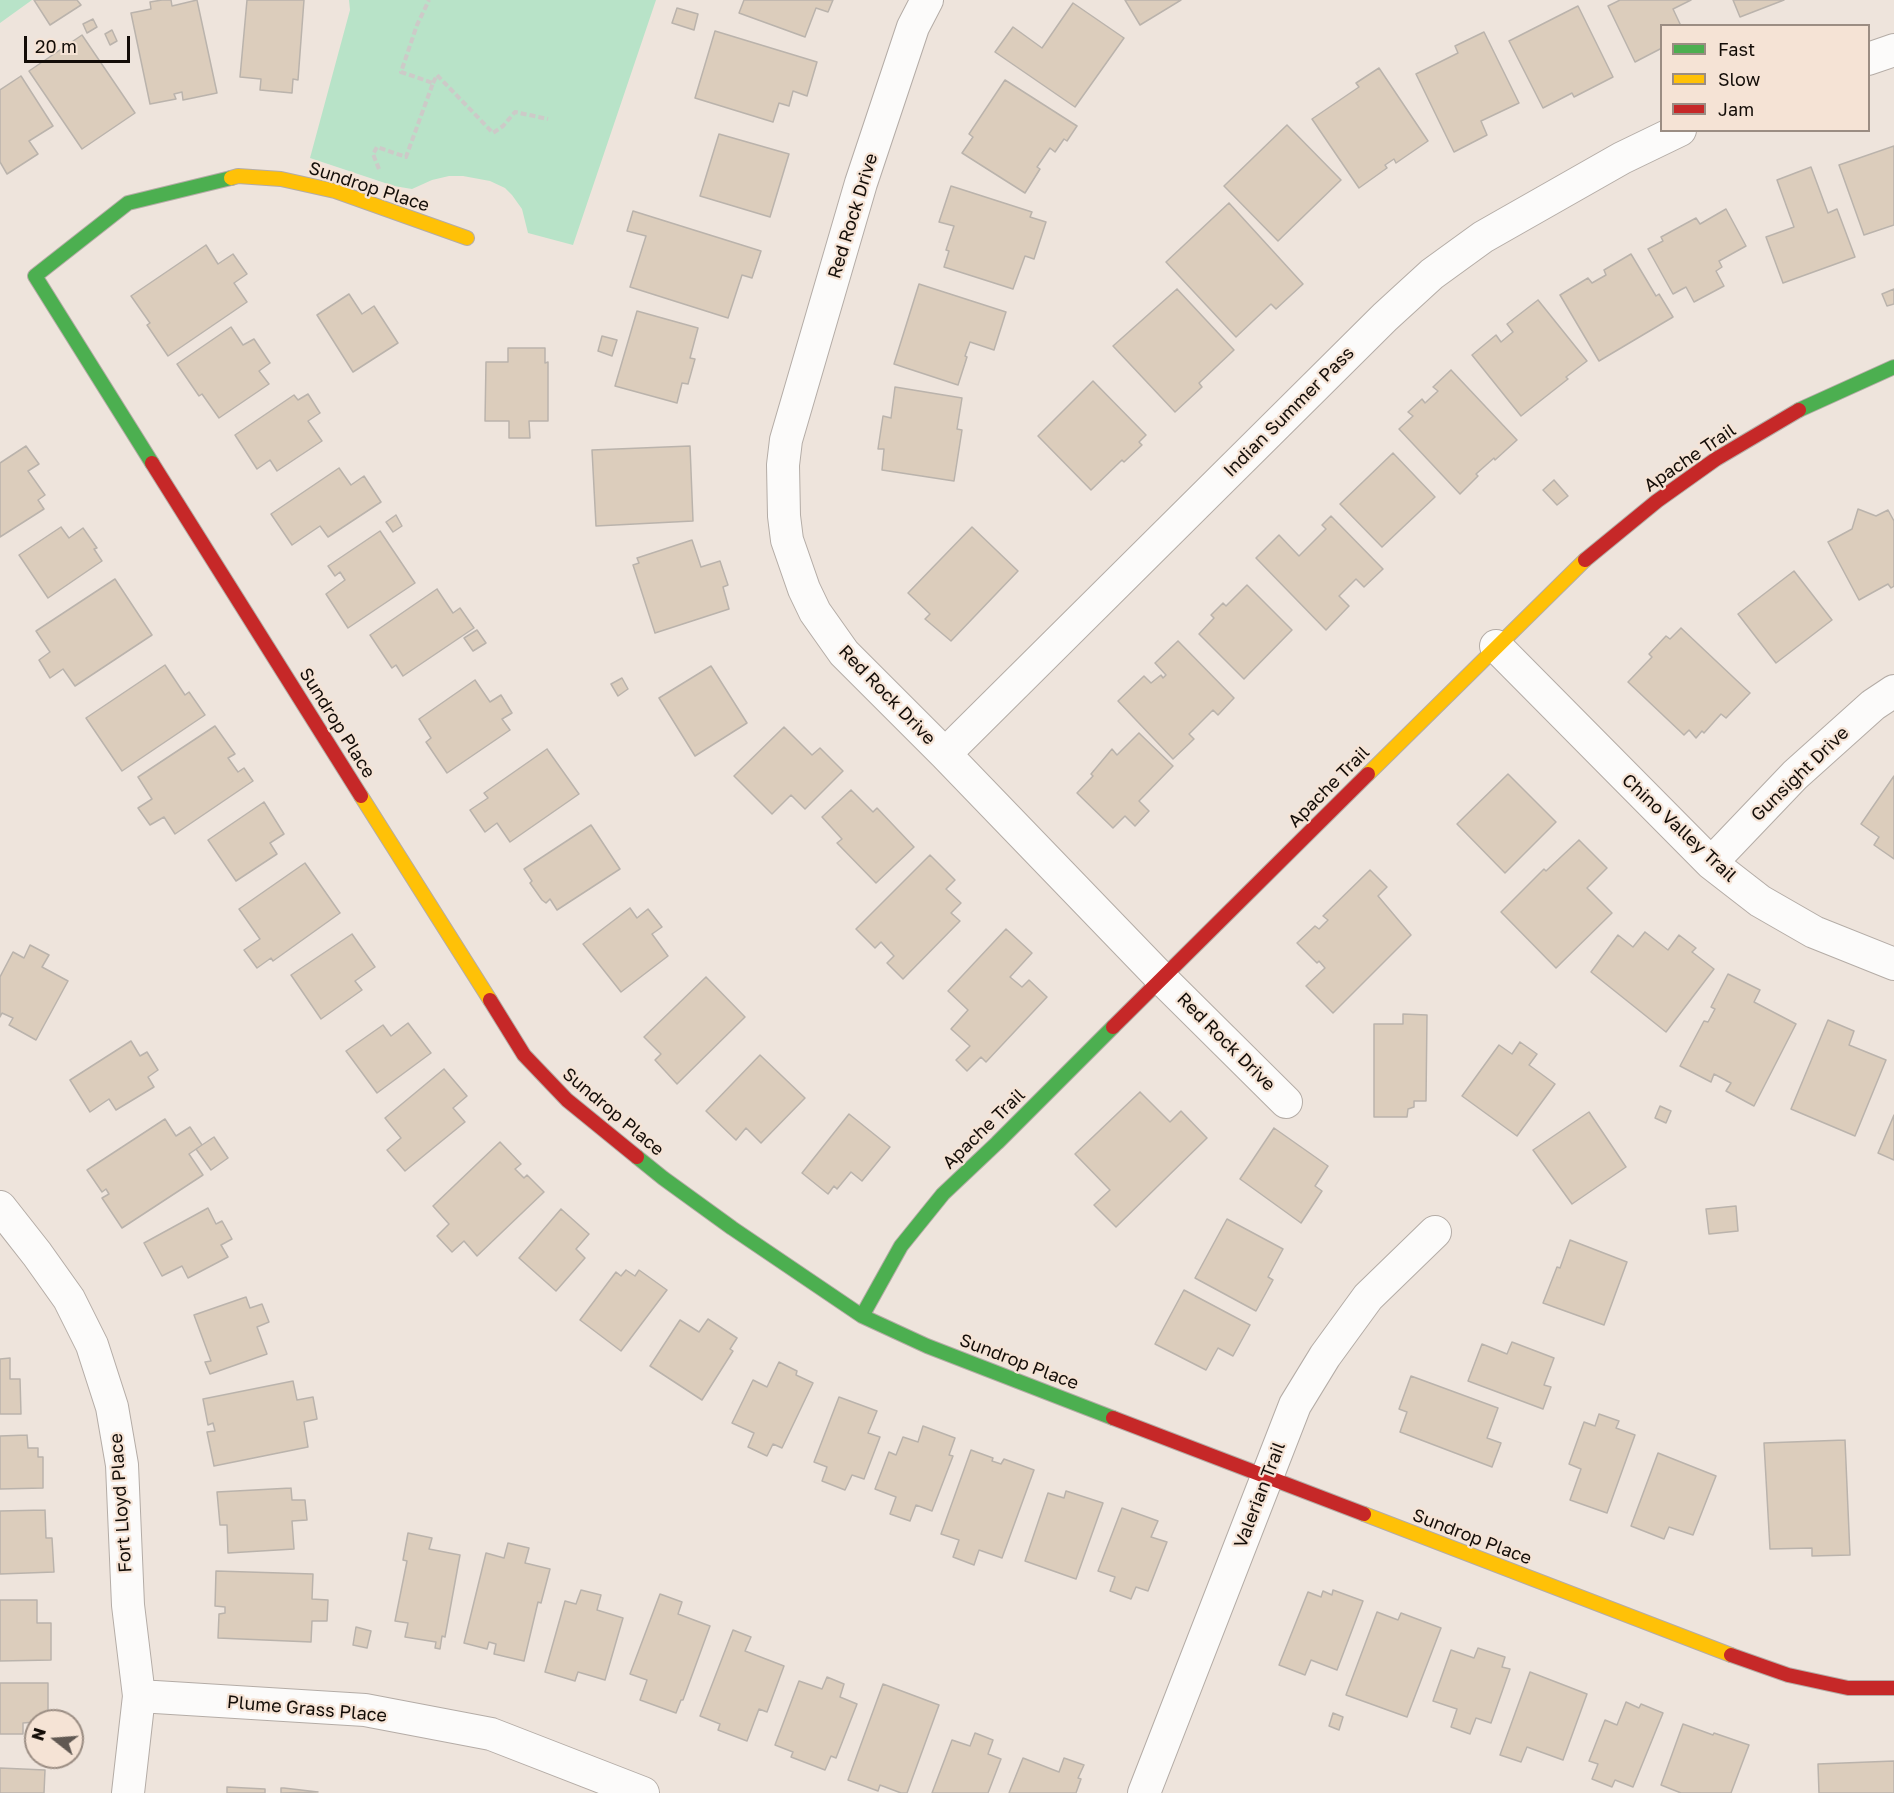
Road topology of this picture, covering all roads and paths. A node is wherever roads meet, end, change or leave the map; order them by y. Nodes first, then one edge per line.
1 (429, 0) edge
2 (927, 0) edge
3 (1894, 50) edge
4 (1870, 59) edge
5 (433, 83) junction
6 (548, 119) dead end
7 (1676, 132) edge
8 (381, 172) dead end
9 (467, 238) dead end
10 (1894, 367) edge
11 (1496, 646) junction
12 (1894, 691) edge
13 (945, 754) junction
14 (1711, 863) junction
15 (1894, 964) edge
16 (1162, 979) junction
17 (1286, 1102) dead end
18 (0, 1207) edge
19 (1435, 1232) dead end
20 (862, 1316) junction
21 (1267, 1477) junction
22 (1894, 1688) edge
23 (139, 1696) junction
24 (128, 1793) edge
25 (643, 1793) edge
26 (1144, 1793) edge

1 - 5 path
2 - 13 street, Red Rock Drive
3 - 4 street
5 - 6 path
5 - 8 path
7 - 13 street, Indian Summer Pass
9 - 20 street, Sundrop Place
10 - 11 street, Apache Trail
11 - 14 street, Chino Valley Trail
11 - 16 street, Apache Trail
12 - 14 street, Gunsight Drive
13 - 16 street, Red Rock Drive
14 - 15 street, Chino Valley Trail
16 - 17 street, Red Rock Drive
16 - 20 street, Apache Trail
18 - 23 street, Fort Lloyd Place
19 - 21 street, Valerian Trail
20 - 21 street, Sundrop Place
21 - 22 street, Sundrop Place
21 - 26 street, Valerian Trail
23 - 24 street, Fort Lloyd Place
23 - 25 street, Plume Grass Place

